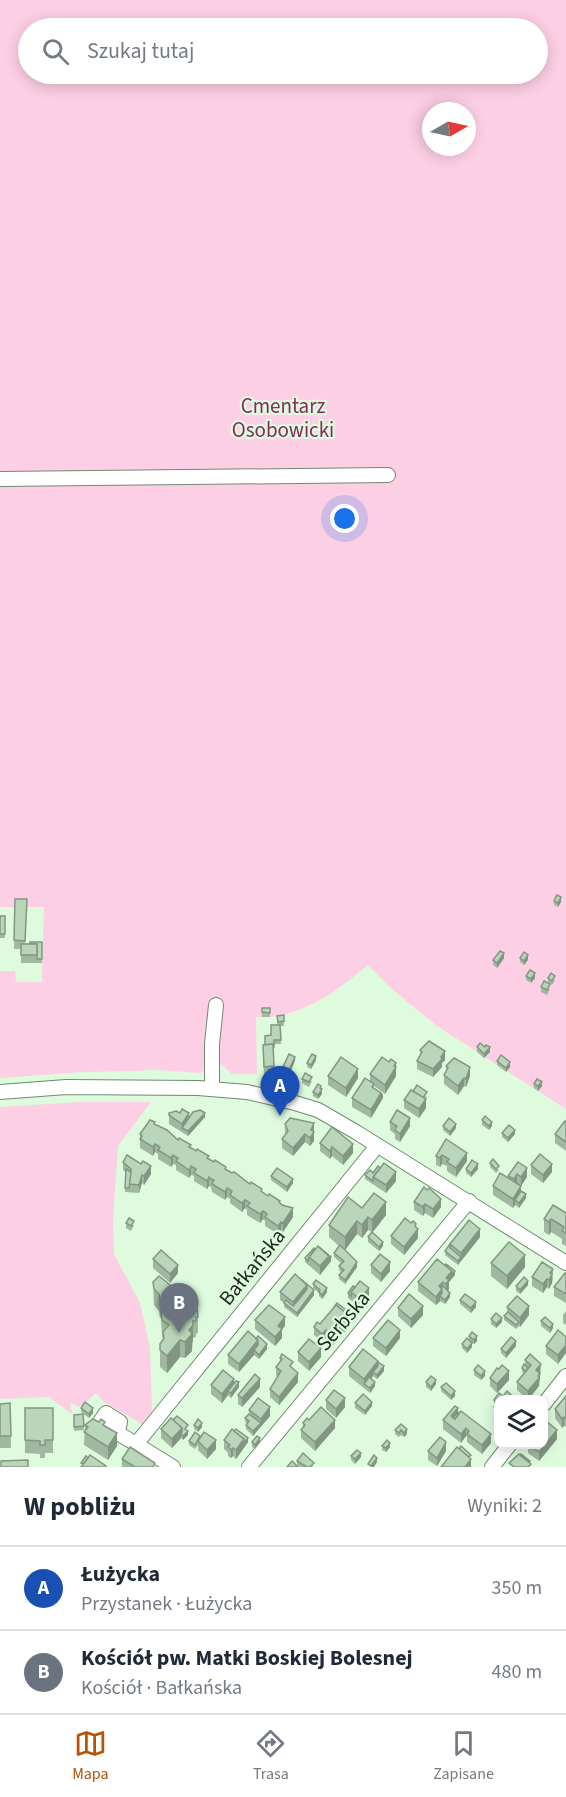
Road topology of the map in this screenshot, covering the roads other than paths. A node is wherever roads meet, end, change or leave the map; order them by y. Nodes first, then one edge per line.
1 (388, 475) dead end
2 (0, 479) edge
3 (216, 1005) dead end
4 (212, 1089) junction
5 (0, 1092) edge
6 (377, 1146) junction
7 (469, 1201) junction
8 (566, 1263) edge
9 (566, 1376) edge
10 (548, 1398) edge
11 (118, 1431) edge
12 (137, 1443) junction
13 (506, 1449) edge
14 (173, 1467) edge
15 (249, 1467) edge
16 (492, 1467) edge

1 - 2 street
3 - 4 street
4 - 5 street
4 - 6 street
6 - 7 street
6 - 12 street, Bałkańska
7 - 8 street
7 - 15 street, Serbska
9 - 10 street
11 - 12 street
12 - 14 street
13 - 16 street

